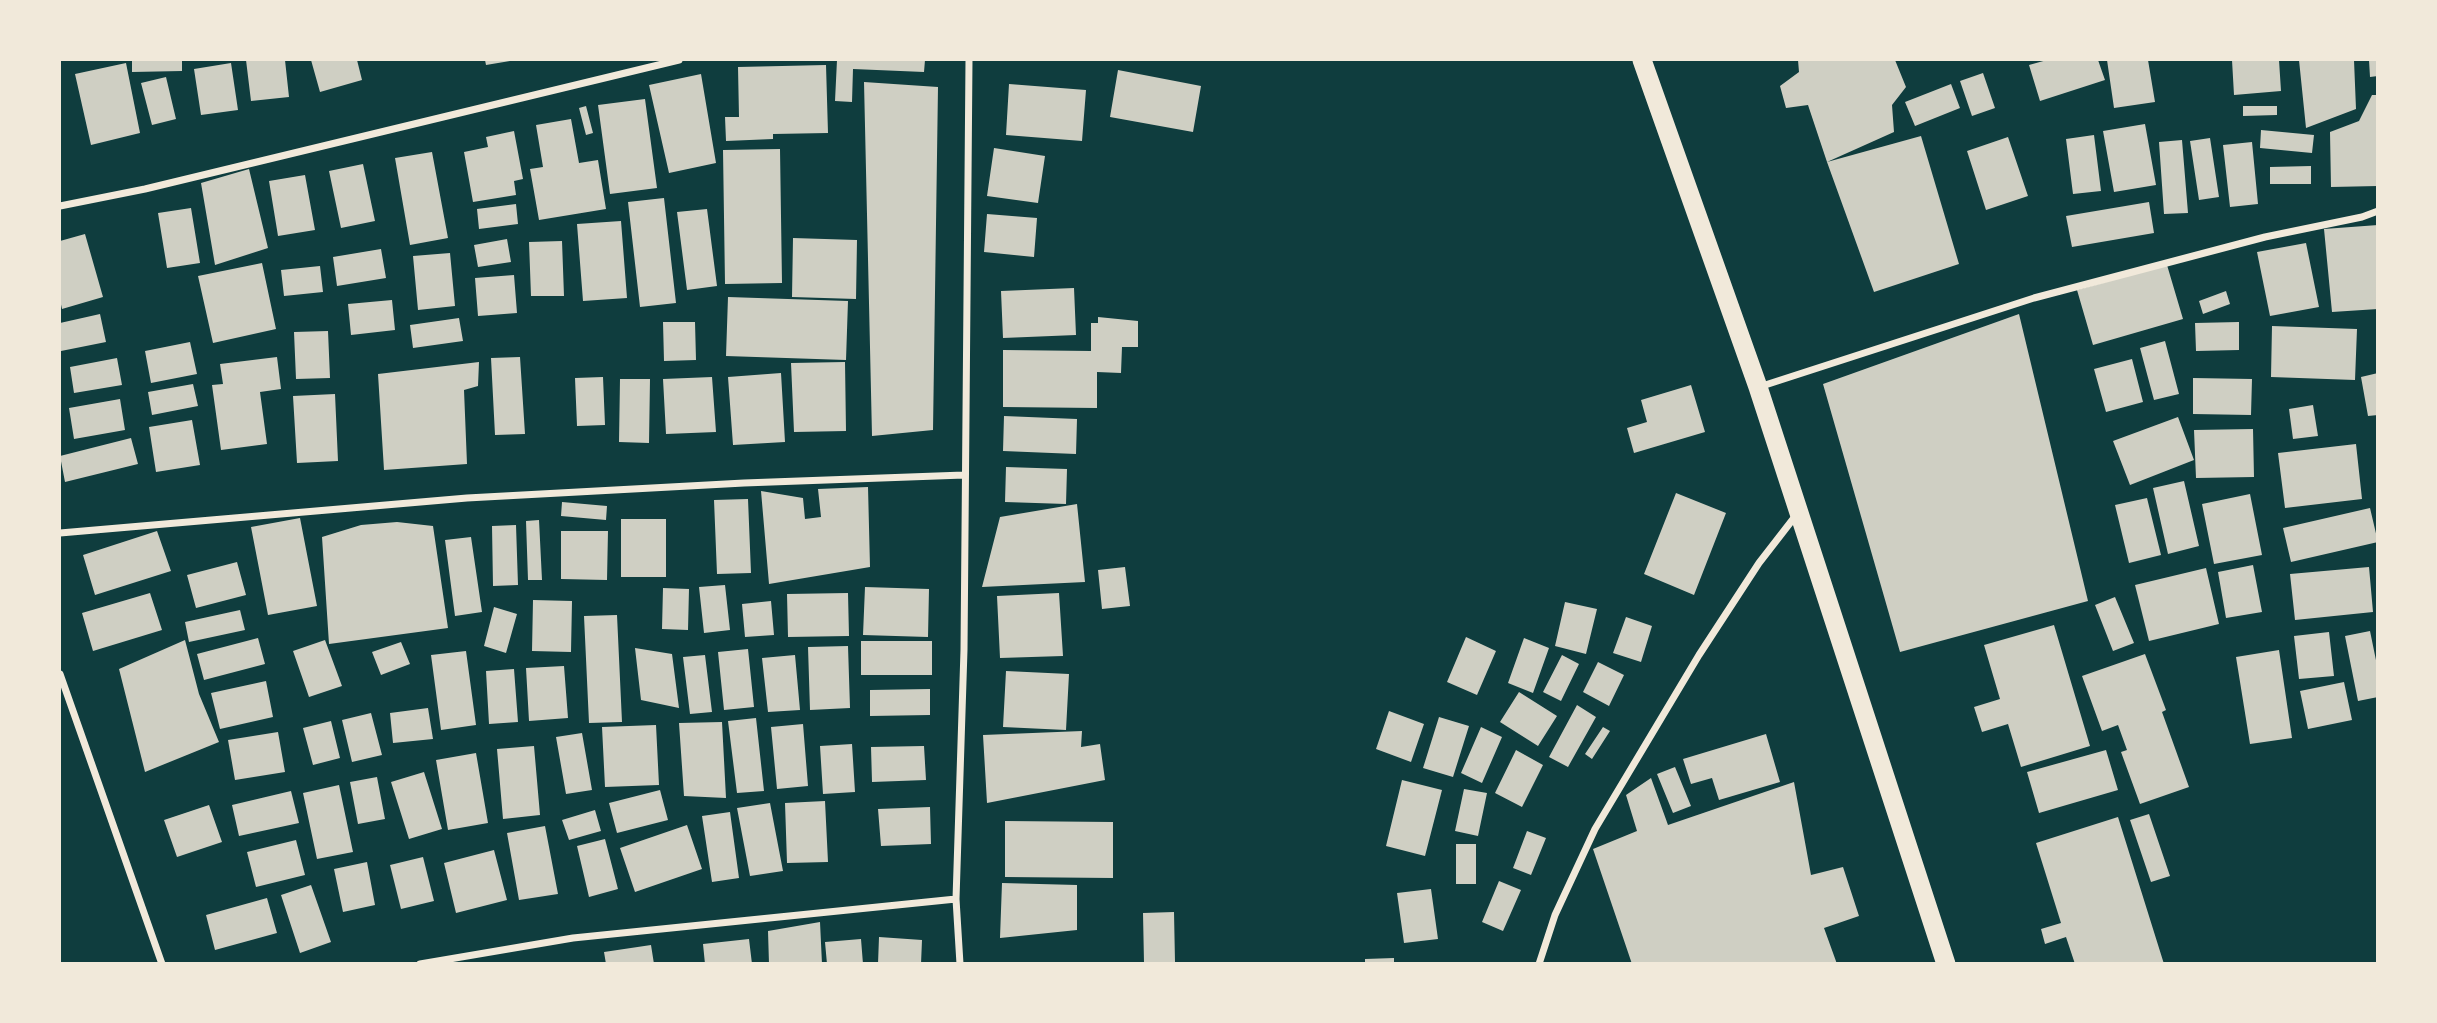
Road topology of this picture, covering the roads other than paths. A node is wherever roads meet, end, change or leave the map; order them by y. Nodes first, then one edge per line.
1 (679, 60) edge
2 (969, 60) edge
3 (1642, 60) edge
4 (60, 206) edge
5 (2378, 211) edge
6 (1758, 387) junction
7 (964, 475) junction
8 (1800, 510) junction
9 (60, 533) edge
10 (60, 674) edge
11 (956, 899) junction
12 (162, 964) edge
13 (420, 964) edge
14 (960, 964) edge
15 (1539, 964) edge
16 (1946, 964) edge

1 - 4 street
2 - 7 street
3 - 6 highway
5 - 6 street
6 - 8 highway
7 - 9 street
7 - 11 street
8 - 15 street
8 - 16 highway
10 - 12 street
11 - 13 street
11 - 14 street

